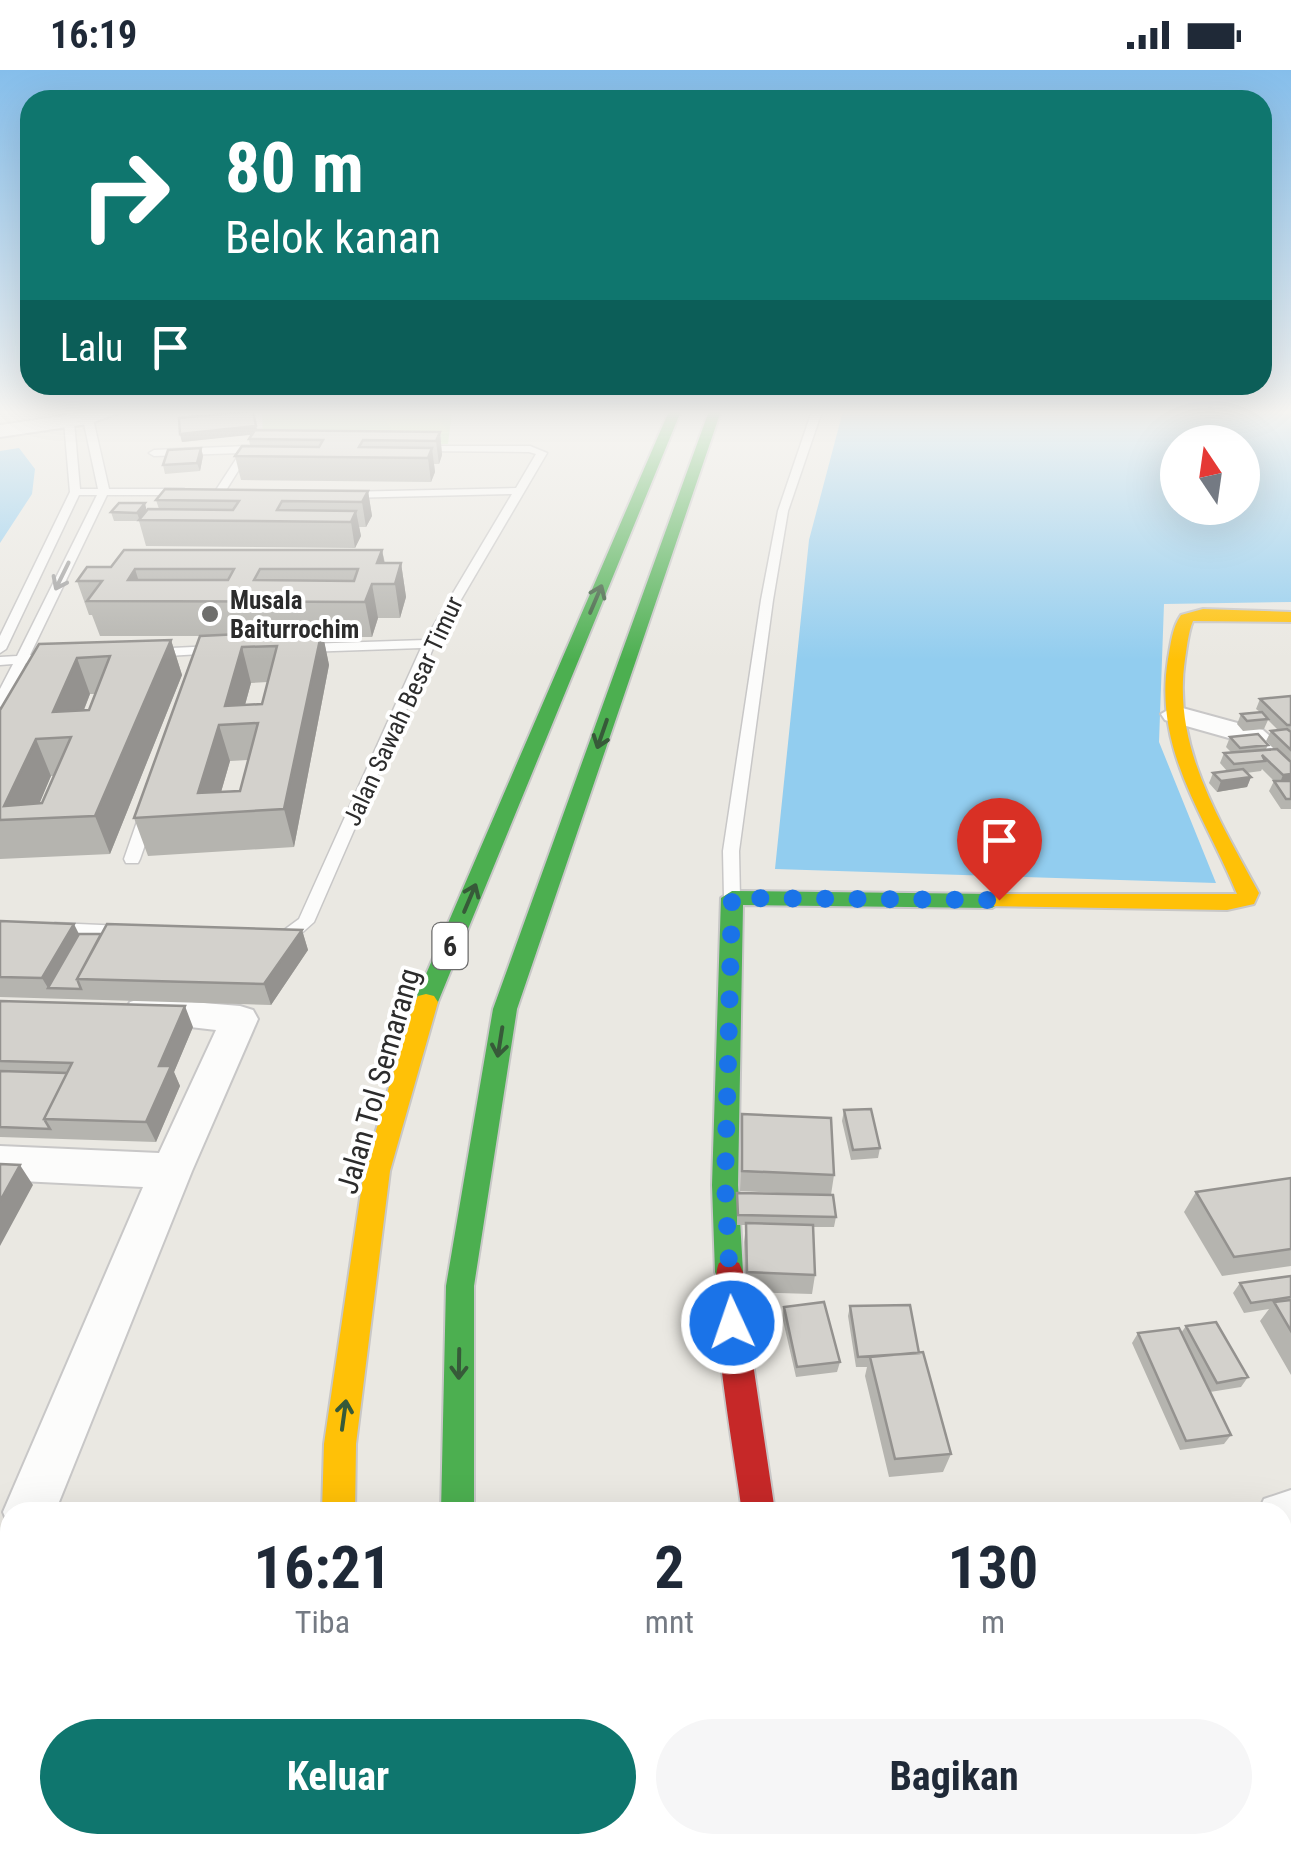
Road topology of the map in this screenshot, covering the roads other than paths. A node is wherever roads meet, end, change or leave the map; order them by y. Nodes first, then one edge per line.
1 (74, 494) edge
2 (103, 494) edge
3 (136, 494) edge
4 (464, 494) edge
5 (515, 494) edge
6 (640, 494) edge
7 (686, 494) edge
8 (789, 494) edge
9 (333, 499) edge
10 (187, 503) edge
11 (207, 505) edge
12 (226, 505) edge
13 (1291, 616) edge
14 (429, 644) junction
15 (298, 648) edge
16 (0, 650) edge
17 (223, 650) edge
18 (204, 651) junction
19 (130, 654) edge
20 (75, 656) edge
21 (22, 658) junction
22 (0, 660) edge
23 (198, 668) edge
24 (0, 703) edge
25 (1175, 714) junction
26 (1291, 771) edge
27 (150, 807) edge
28 (132, 859) dead end
29 (732, 898) junction
30 (38, 928) edge
31 (135, 932) edge
32 (250, 936) edge
33 (113, 1010) edge
34 (0, 1163) edge
35 (170, 1172) junction
36 (33, 1502) edge
37 (338, 1502) edge
38 (456, 1502) edge
39 (758, 1502) edge

1 - 16 lane
2 -> 21 lane
3 - 10 lane
4 - 9 lane
5 - 14 lane, Jalan Sawah Besar Timur
37 -> 6 main road, Jalan Tol Semarang / 6
7 -> 38 main road
8 - 29 lane
11 - 12 lane
13 - 25 main road
14 - 15 lane
14 - 32 lane, Jalan Sawah Besar Timur
17 - 18 lane
18 - 19 lane
18 - 23 lane
20 - 21 lane
21 - 22 lane
21 - 24 lane
25 - 26 street
25 - 29 main road
27 - 28 lane
29 - 39 main road
30 - 31 lane
33 - 35 street
34 - 35 street
35 - 36 street

